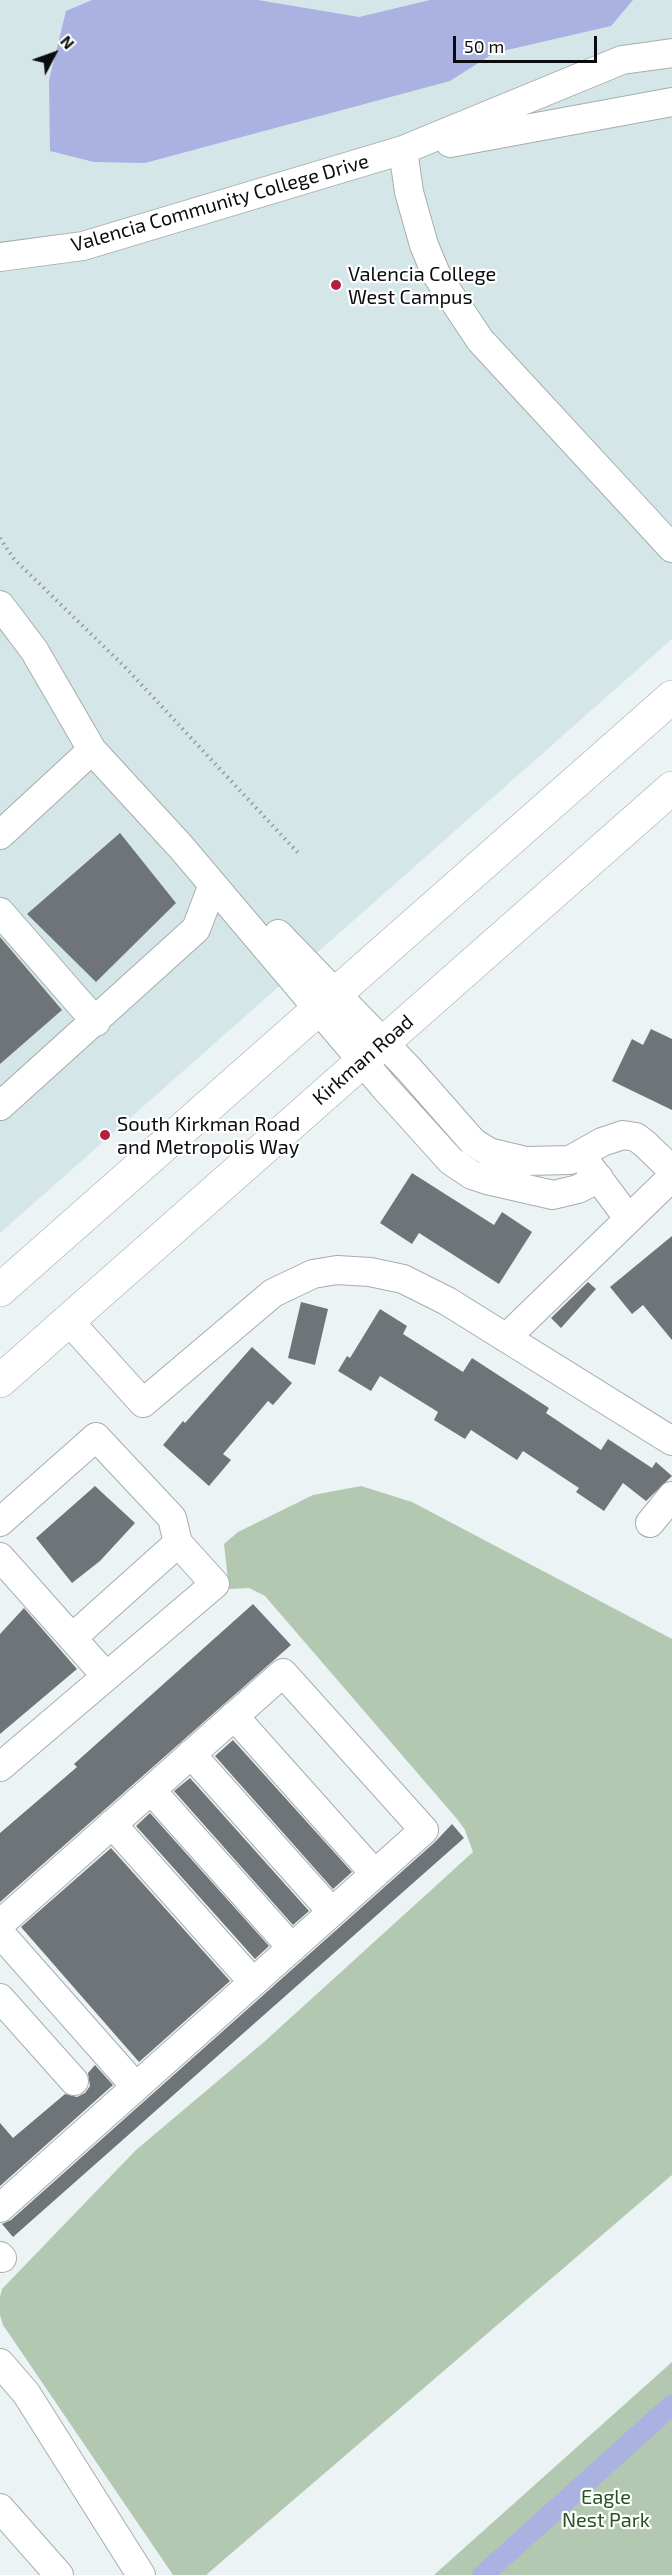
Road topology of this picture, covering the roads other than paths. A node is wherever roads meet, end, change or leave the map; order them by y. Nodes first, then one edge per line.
1 (672, 53) edge
2 (672, 102) edge
3 (403, 150) junction
4 (0, 257) edge
5 (672, 548) edge
6 (0, 605) edge
7 (672, 697) edge
8 (92, 750) junction
9 (672, 788) edge
10 (4, 822) edge
11 (181, 847) junction
12 (212, 887) junction
13 (0, 912) edge
14 (196, 928) junction
15 (248, 929) junction
16 (327, 1002) junction
17 (96, 1022) junction
18 (372, 1052) junction
19 (0, 1106) edge
20 (473, 1142) junction
21 (581, 1154) junction
22 (451, 1161) junction
23 (672, 1170) edge
24 (672, 1177) edge
25 (599, 1178) junction
26 (628, 1218) junction
27 (0, 1290) edge
28 (68, 1320) junction
29 (506, 1338) junction
30 (0, 1380) edge
31 (672, 1441) edge
32 (672, 1496) edge
33 (0, 1522) edge
34 (650, 1523) dead end
35 (178, 1544) junction
36 (0, 1557) edge
37 (72, 1638) junction
38 (106, 1676) junction
39 (234, 1716) junction
40 (191, 1754) junction
41 (0, 1767) edge
42 (150, 1790) junction
43 (112, 1824) junction
44 (375, 1874) junction
45 (332, 1912) junction
46 (0, 1924) edge
47 (0, 1933) edge
48 (292, 1948) junction
49 (253, 1982) junction
50 (5, 2013) edge
51 (74, 2081) dead end
52 (136, 2087) junction
53 (0, 2208) edge
54 (0, 2362) edge
55 (0, 2508) edge
56 (59, 2575) edge
57 (141, 2575) edge

1 - 3 street, Valencia Community College Drive
2 - 3 street, Valencia Community College Drive
3 - 4 street, Valencia Community College Drive
3 - 5 street
6 - 8 street
7 - 16 main road
8 - 10 street
8 - 11 street
9 - 18 main road, Kirkman Road
11 - 12 street
11 - 16 street
12 - 14 street
12 - 15 street
13 - 17 street
14 - 15 street
14 - 17 street
15 - 16 street
16 - 18 street
16 - 27 main road
17 - 19 street
18 - 20 street
18 - 22 street
18 - 28 main road, Kirkman Road
20 - 21 street
20 - 22 street
21 - 23 street
21 - 25 street
22 - 25 street
24 - 26 street
25 - 26 street
26 - 29 street
28 - 29 street
28 - 30 main road, Kirkman Road
29 - 31 street
32 - 34 street
33 - 35 street
35 - 37 street
35 - 38 street
36 - 37 street
37 - 38 street
38 - 41 street
39 - 40 street
39 - 44 street
39 - 44 street
40 - 42 street
40 - 45 street
42 - 43 street
42 - 48 street
43 - 46 street
43 - 49 street
44 - 45 street
45 - 48 street
47 - 52 street
48 - 49 street
49 - 52 street
50 - 51 street
52 - 53 street
54 - 57 street
55 - 56 street

